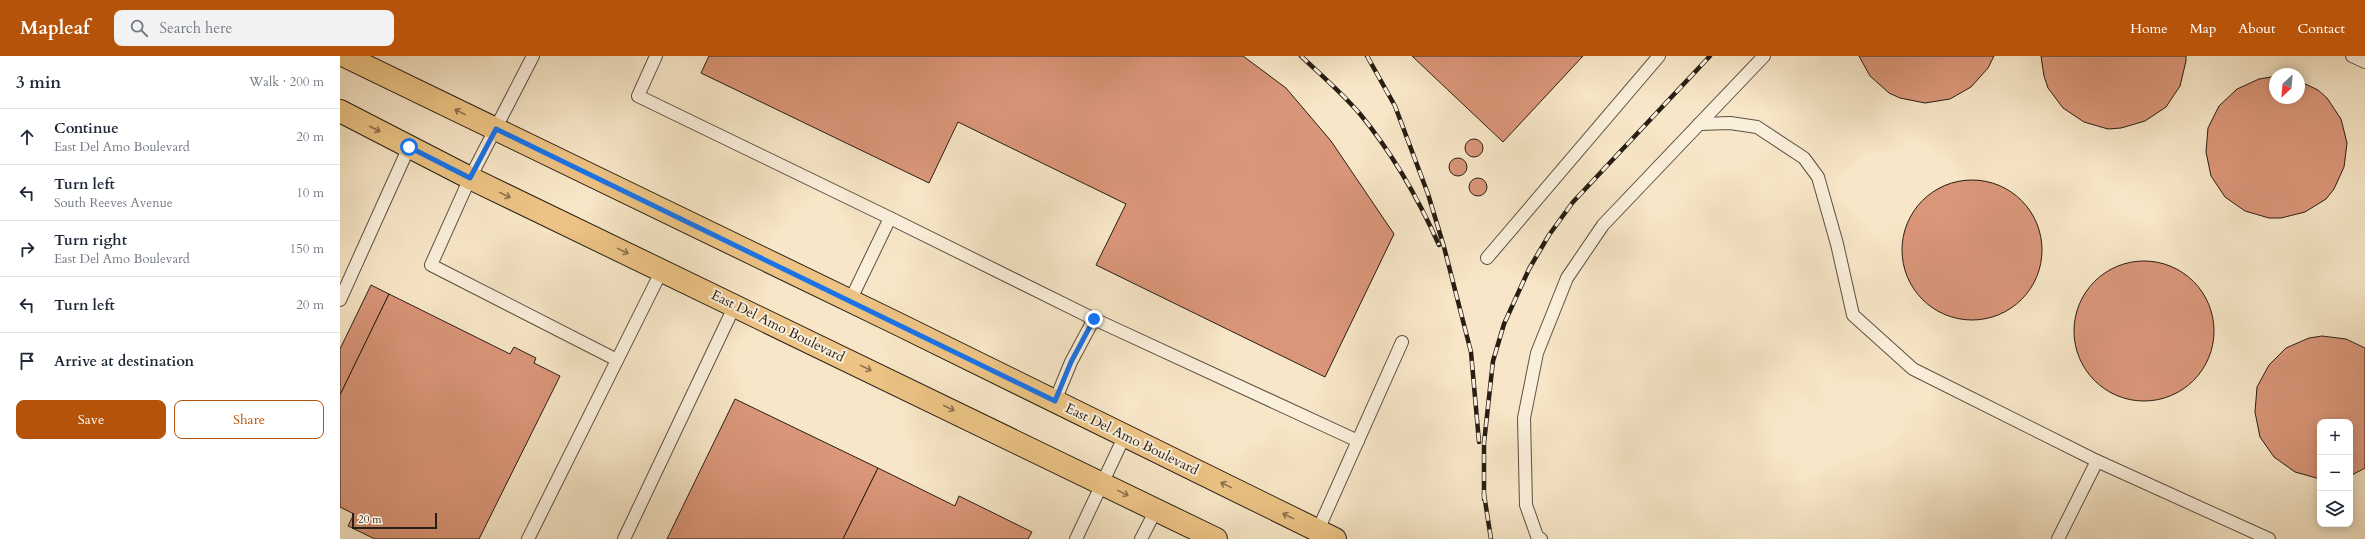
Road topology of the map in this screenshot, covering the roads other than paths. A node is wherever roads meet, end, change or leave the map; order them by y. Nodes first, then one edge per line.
1 (345, 56) edge
2 (533, 56) edge
3 (656, 56) edge
4 (1659, 56) edge
5 (1764, 56) edge
6 (2352, 56) edge
7 (2365, 62) edge
8 (340, 111) edge
9 (1699, 124) junction
10 (496, 129) junction
11 (409, 147) junction
12 (470, 178) junction
13 (890, 218) junction
14 (1486, 258) dead end
15 (662, 270) junction
16 (340, 300) edge
17 (850, 301) junction
18 (735, 305) junction
19 (1094, 319) junction
20 (1402, 342) dead end
21 (617, 360) junction
22 (1055, 401) junction
23 (1125, 436) junction
24 (1358, 441) junction
25 (2097, 461) junction
26 (1102, 484) junction
27 (1156, 510) junction
28 (1326, 535) edge
29 (528, 539) edge
30 (624, 539) edge
31 (1076, 539) edge
32 (1141, 539) edge
33 (1216, 539) edge
34 (1541, 539) edge
35 (2058, 539) edge
36 (2269, 539) edge

10 -> 1 main road, East Del Amo Boulevard
2 - 10 lane
3 - 13 lane
4 - 14 lane
5 - 9 lane
6 - 7 lane
8 -> 11 main road, East Del Amo Boulevard
9 - 25 lane
9 - 34 lane
10 - 12 lane
10 - 17 main road, East Del Amo Boulevard
11 - 12 main road, East Del Amo Boulevard
11 - 16 lane
12 -> 15 main road, East Del Amo Boulevard
12 - 21 lane
13 - 17 lane
13 - 19 lane
15 - 18 main road, East Del Amo Boulevard
15 - 21 lane
17 - 22 main road, East Del Amo Boulevard
18 -> 26 main road, East Del Amo Boulevard
18 - 30 lane
19 - 22 lane
19 - 24 lane
20 - 24 lane
21 - 29 lane
22 - 23 main road, East Del Amo Boulevard
23 - 26 lane
28 -> 23 main road, East Del Amo Boulevard
24 - 28 lane
25 - 35 lane
25 - 36 lane
26 -> 27 main road, East Del Amo Boulevard
26 - 31 lane
27 - 32 lane
27 - 33 main road, East Del Amo Boulevard

